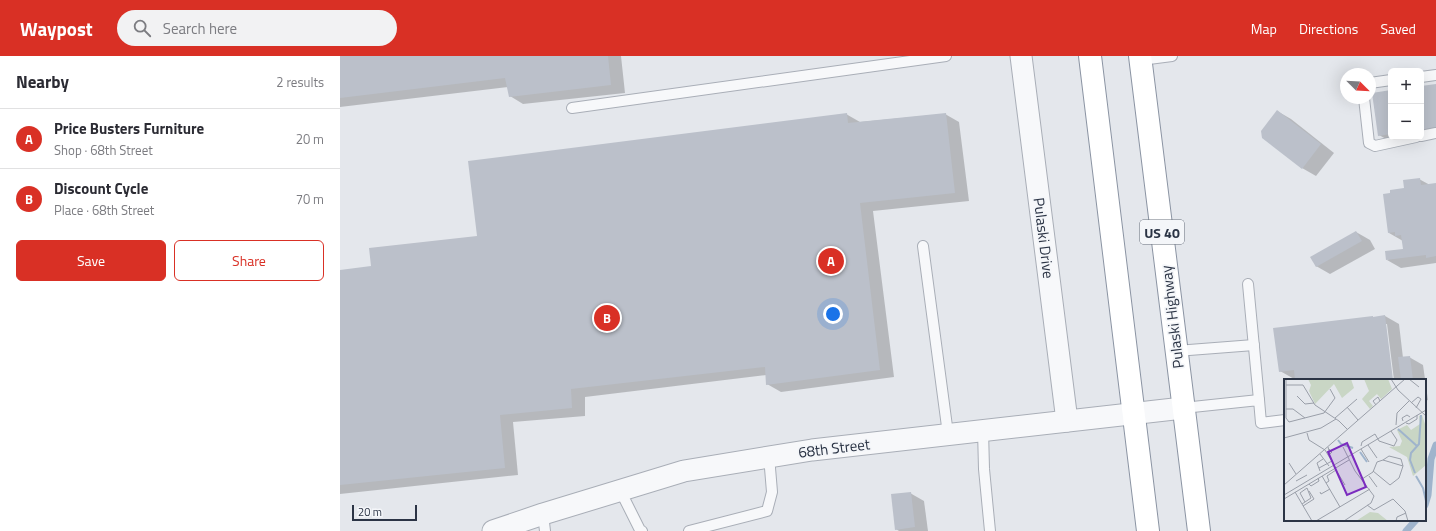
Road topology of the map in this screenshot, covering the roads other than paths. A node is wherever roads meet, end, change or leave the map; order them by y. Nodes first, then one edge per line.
1 (946, 56) edge
2 (1021, 56) edge
3 (1090, 56) edge
4 (1172, 56) edge
5 (1140, 58) edge
6 (1436, 75) edge
7 (1424, 77) edge
8 (1388, 80) edge
9 (1376, 82) edge
10 (1365, 104) edge
11 (572, 108) dead end
12 (1436, 133) edge
13 (1424, 135) edge
14 (1402, 140) edge
15 (924, 246) dead end
16 (1248, 284) dead end
17 (1254, 345) junction
18 (1176, 351) junction
19 (1259, 400) junction
20 (1183, 408) junction
21 (1133, 413) junction
22 (1284, 420) edge
23 (1067, 421) junction
24 (983, 430) junction
25 (948, 434) junction
26 (769, 456) junction
27 (620, 490) junction
28 (544, 522) edge
29 (493, 531) edge
30 (642, 531) edge
31 (689, 531) edge
32 (990, 531) edge
33 (1148, 531) edge
34 (1198, 531) edge

1 - 11 lane
2 - 23 street, Pulaski Drive
3 - 21 highway
4 - 5 lane
5 - 18 highway, Pulaski Highway / US 40
6 - 7 lane
8 - 9 lane
10 - 14 lane
12 - 13 lane
15 - 25 lane
16 - 17 lane
17 - 18 lane
17 - 19 lane
18 - 20 highway, Pulaski Highway / US 40
19 - 20 lane
19 - 22 lane
20 - 21 street, 68th Street
20 - 34 highway, Pulaski Highway / US 40
21 - 23 street, 68th Street
21 - 33 highway
23 - 24 street, 68th Street
24 - 25 street, 68th Street
24 - 32 lane
25 - 26 street, 68th Street
26 - 27 street, 68th Street
26 - 31 lane
27 - 28 street, 68th Street
27 - 30 lane
28 - 29 street, 68th Street

